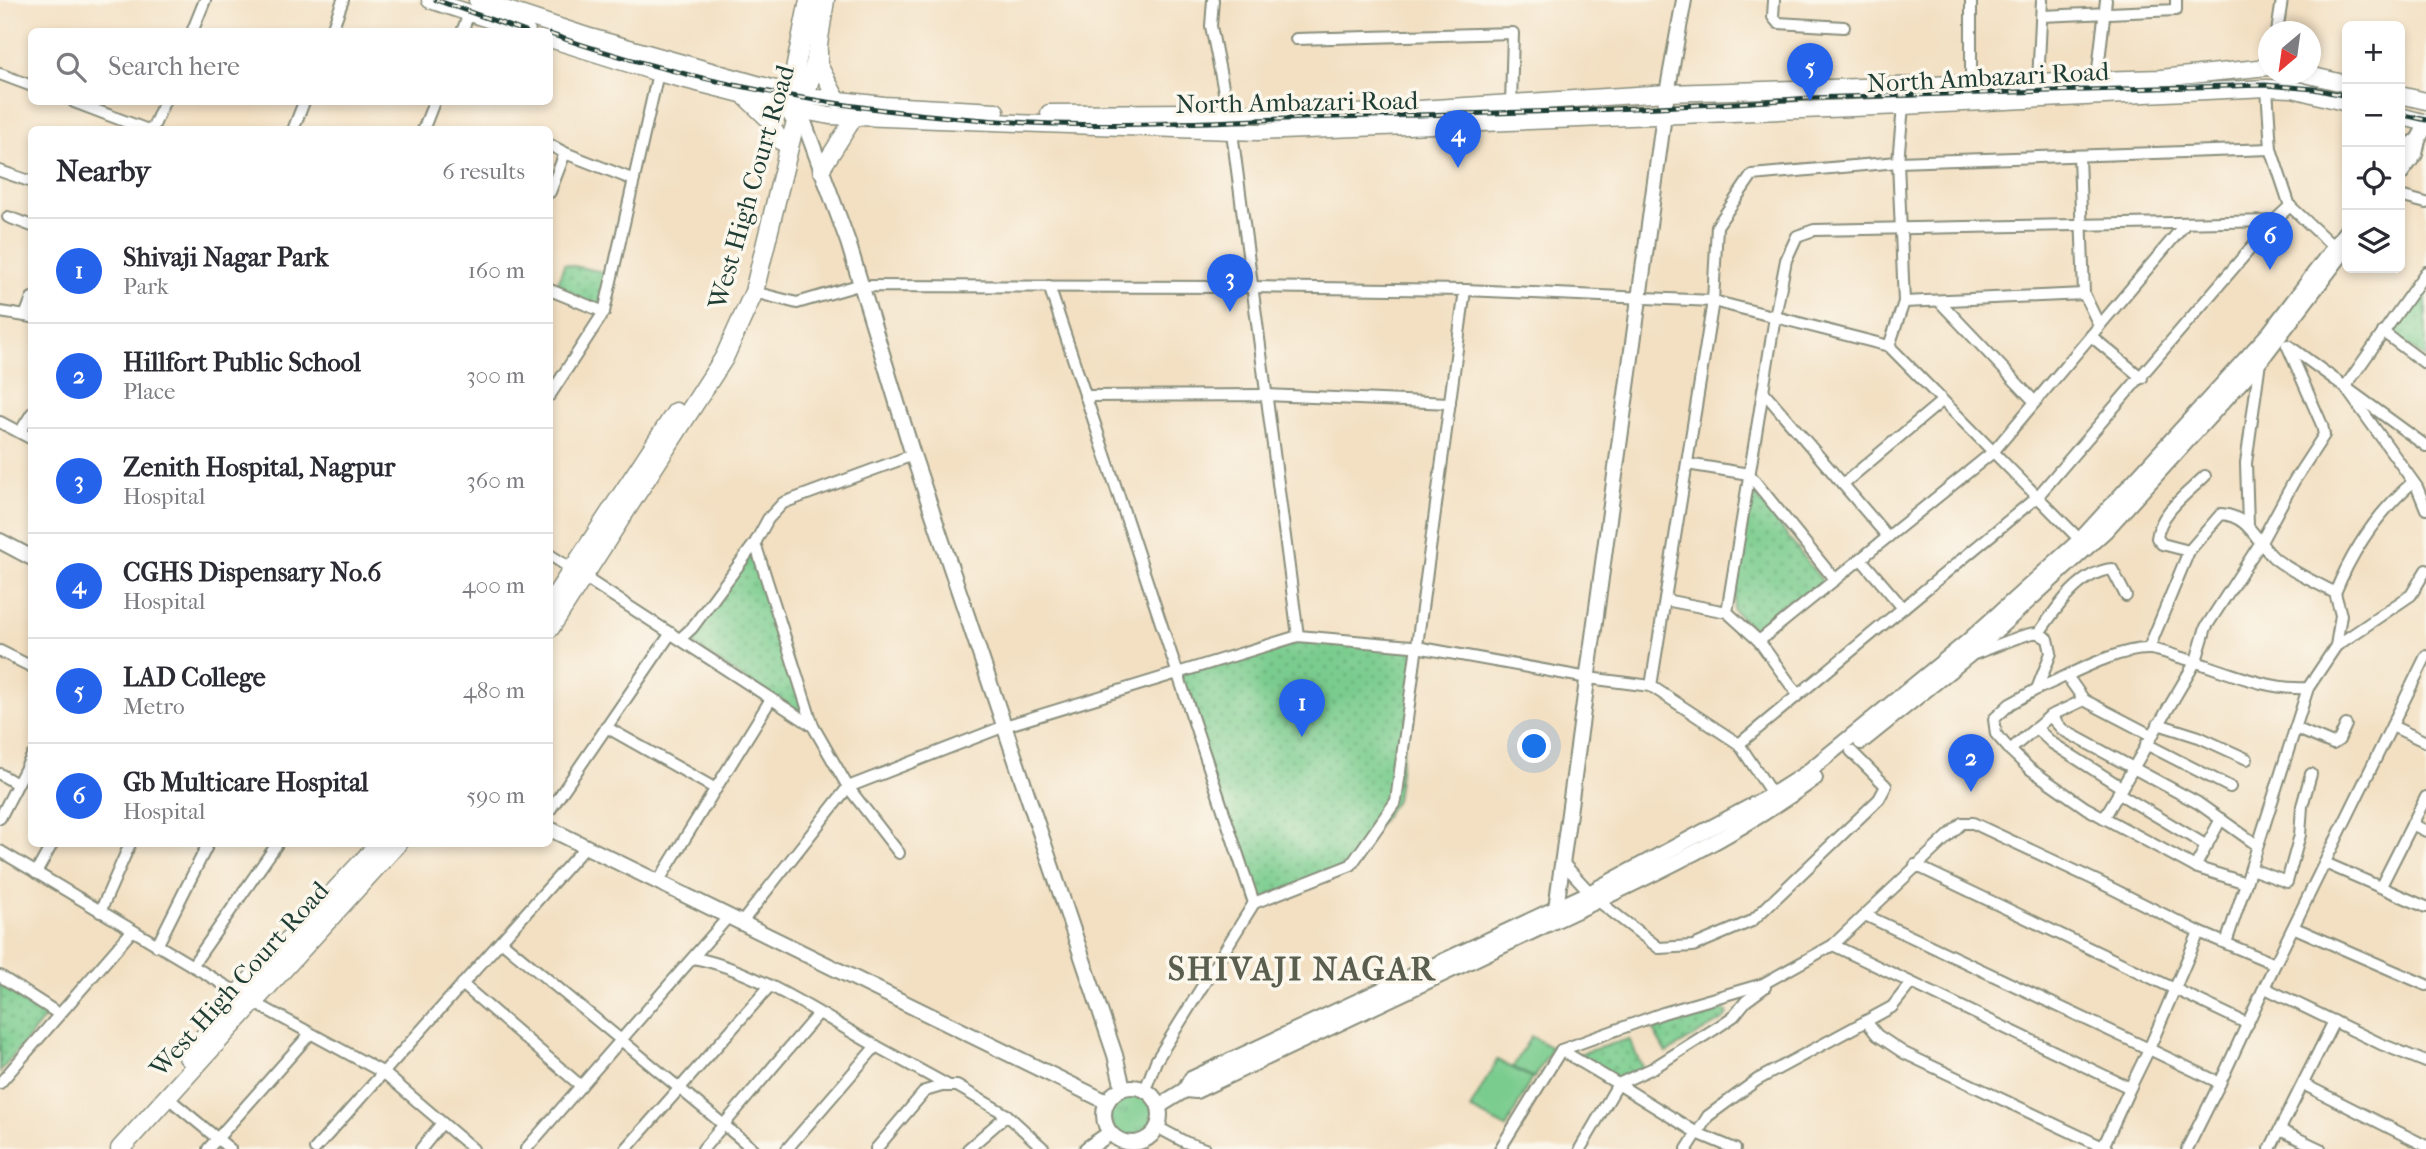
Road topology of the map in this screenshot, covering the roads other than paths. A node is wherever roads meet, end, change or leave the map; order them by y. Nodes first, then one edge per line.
1 (205, 0) edge
2 (343, 0) edge
3 (430, 0) edge
4 (809, 0) edge
5 (825, 0) edge
6 (1213, 0) edge
7 (1684, 0) edge
8 (1774, 0) edge
9 (1971, 0) edge
10 (2042, 0) edge
11 (2106, 0) edge
12 (2176, 0) edge
13 (2282, 0) edge
14 (473, 7) edge
15 (2105, 15) junction
16 (2042, 16) junction
17 (2279, 21) edge
18 (1844, 27) dead end
19 (194, 28) edge
20 (332, 28) edge
21 (464, 28) edge
22 (518, 28) edge
23 (819, 38) junction
24 (1296, 39) dead end
25 (553, 40) edge
26 (2258, 68) edge
27 (658, 73) junction
28 (0, 74) edge
29 (2321, 78) edge
30 (2038, 83) junction
31 (2342, 83) edge
32 (28, 84) edge
33 (1972, 84) junction
34 (2096, 88) junction
35 (2267, 88) junction
36 (741, 93) junction
37 (1667, 93) junction
38 (2405, 96) edge
39 (838, 101) junction
40 (2426, 101) edge
41 (2342, 102) edge
42 (1511, 103) junction
43 (82, 105) edge
44 (162, 105) edge
45 (303, 105) edge
46 (433, 105) edge
47 (1903, 106) junction
48 (794, 107) junction
49 (1227, 112) junction
50 (1665, 116) junction
51 (854, 118) junction
52 (2405, 118) edge
53 (2426, 124) edge
54 (139, 126) edge
55 (152, 126) edge
56 (295, 126) edge
57 (425, 126) edge
58 (1232, 132) junction
59 (2418, 140) junction
60 (780, 142) junction
61 (553, 147) edge
62 (2271, 149) junction
63 (2405, 151) edge
64 (565, 153) junction
65 (2079, 156) junction
66 (1898, 162) junction
67 (2405, 167) edge
68 (821, 170) junction
69 (0, 171) edge
70 (634, 180) junction
71 (28, 181) edge
72 (553, 183) edge
73 (2405, 198) edge
74 (2426, 203) edge
75 (2290, 206) junction
76 (8, 217) dead end
77 (2274, 222) junction
78 (2186, 223) junction
79 (28, 224) edge
80 (2081, 225) junction
81 (1901, 230) junction
82 (2341, 250) edge
83 (2426, 272) edge
84 (860, 286) junction
85 (1049, 286) junction
86 (1252, 287) junction
87 (1465, 290) junction
88 (553, 291) edge
89 (754, 292) junction
90 (2084, 294) junction
91 (1640, 298) junction
92 (1939, 301) junction
93 (1713, 302) junction
94 (1904, 302) junction
95 (0, 312) edge
96 (604, 312) junction
97 (28, 316) edge
98 (1775, 317) junction
99 (2099, 325) junction
100 (2383, 332) junction
101 (2091, 336) junction
102 (2278, 339) junction
103 (1889, 346) junction
104 (2260, 360) junction
105 (2426, 364) edge
106 (2142, 378) junction
107 (2344, 387) junction
108 (553, 390) edge
109 (1763, 391) junction
110 (1266, 395) junction
111 (1085, 396) junction
112 (1942, 401) junction
113 (2035, 402) junction
114 (1450, 403) junction
115 (28, 419) edge
116 (0, 422) edge
117 (20, 432) junction
118 (28, 437) edge
119 (2426, 446) edge
120 (1993, 452) junction
121 (914, 455) junction
122 (1687, 464) junction
123 (1749, 474) junction
124 (2206, 476) dead end
125 (2413, 482) junction
126 (1843, 484) junction
127 (2036, 497) junction
128 (2426, 509) edge
129 (2248, 525) junction
130 (1888, 537) junction
131 (0, 541) edge
132 (2261, 542) junction
133 (755, 543) junction
134 (2084, 544) junction
135 (2189, 551) junction
136 (28, 556) edge
137 (553, 557) edge
138 (1861, 559) junction
139 (2426, 570) edge
140 (577, 574) junction
141 (1835, 580) junction
142 (2335, 593) junction
143 (2126, 596) dead end
144 (1665, 600) junction
145 (553, 601) edge
146 (1903, 608) junction
147 (1727, 612) junction
148 (553, 622) edge
149 (2039, 633) junction
150 (675, 636) junction
151 (1298, 636) junction
152 (1759, 641) junction
153 (2336, 646) junction
154 (1417, 647) junction
155 (2150, 648) junction
156 (0, 651) edge
157 (1968, 656) junction
158 (2426, 656) edge
159 (2196, 661) junction
160 (28, 665) edge
161 (1178, 674) junction
162 (2067, 676) junction
163 (1588, 678) junction
164 (1651, 686) junction
165 (2308, 688) junction
166 (2037, 689) junction
167 (1798, 695) junction
168 (771, 699) junction
169 (2084, 701) junction
170 (2050, 716) junction
171 (2158, 724) junction
172 (2346, 725) dead end
173 (813, 726) junction
174 (1006, 726) junction
175 (2392, 726) junction
176 (607, 727) junction
177 (2036, 728) junction
178 (2295, 728) junction
179 (2149, 740) junction
180 (2426, 742) edge
181 (1739, 744) junction
182 (2010, 750) junction
183 (1851, 751) junction
184 (2247, 759) dead end
185 (28, 763) edge
186 (2133, 767) junction
187 (0, 774) edge
188 (2311, 774) dead end
189 (17, 784) junction
190 (848, 787) junction
191 (2230, 787) dead end
192 (716, 789) junction
193 (2120, 790) junction
194 (2426, 797) edge
195 (1776, 800) junction
196 (553, 806) edge
197 (0, 818) edge
198 (2104, 818) junction
199 (2221, 819) junction
200 (2412, 824) junction
201 (553, 830) edge
202 (2426, 831) edge
203 (2257, 845) junction
204 (585, 846) junction
205 (2207, 846) junction
206 (50, 847) edge
207 (129, 847) edge
208 (207, 847) edge
209 (275, 847) edge
210 (376, 847) edge
211 (394, 847) edge
212 (0, 851) edge
213 (899, 853) dead end
214 (1562, 862) junction
215 (2325, 863) junction
216 (1915, 865) junction
217 (2195, 867) junction
218 (2251, 869) junction
219 (36, 873) junction
220 (658, 881) junction
221 (2246, 883) junction
222 (2381, 887) junction
223 (1594, 897) junction
224 (1254, 903) junction
225 (2426, 907) edge
226 (100, 912) junction
227 (1555, 915) junction
228 (1864, 915) junction
229 (736, 919) junction
230 (2295, 928) junction
231 (132, 931) junction
232 (2199, 932) junction
233 (500, 941) junction
234 (2226, 943) junction
235 (1833, 945) junction
236 (158, 946) junction
237 (692, 958) junction
238 (2275, 964) junction
239 (192, 966) junction
240 (1784, 972) junction
241 (0, 976) edge
242 (1911, 983) junction
243 (462, 985) junction
244 (2426, 985) edge
245 (769, 987) junction
246 (2176, 988) junction
247 (2265, 988) junction
248 (246, 997) junction
249 (59, 1014) junction
250 (818, 1014) junction
251 (1866, 1021) junction
252 (2334, 1021) junction
253 (2248, 1024) junction
254 (310, 1034) junction
255 (621, 1041) junction
256 (876, 1046) junction
257 (2149, 1049) junction
258 (1560, 1050) junction
259 (2426, 1062) edge
260 (384, 1073) junction
261 (0, 1083) edge
262 (2220, 1083) junction
263 (1618, 1084) junction
264 (2303, 1084) junction
265 (581, 1086) junction
266 (950, 1086) junction
267 (679, 1088) junction
268 (1123, 1088) junction
269 (2130, 1088) junction
270 (1144, 1090) junction
271 (167, 1097) junction
272 (1107, 1102) junction
273 (1159, 1106) junction
274 (1007, 1115) junction
275 (442, 1123) junction
276 (724, 1125) junction
277 (1157, 1128) junction
278 (2280, 1130) junction
279 (1110, 1133) junction
280 (1697, 1133) junction
281 (218, 1139) junction
282 (1143, 1145) edge
283 (1187, 1146) edge
284 (2426, 1146) edge
285 (1690, 1147) edge
286 (2105, 1148) edge
287 (107, 1149) edge
288 (120, 1149) edge
289 (208, 1149) edge
290 (230, 1149) edge
291 (316, 1149) edge
292 (421, 1149) edge
293 (472, 1149) edge
294 (526, 1149) edge
295 (626, 1149) edge
296 (703, 1149) edge
297 (753, 1149) edge
298 (787, 1149) edge
299 (876, 1149) edge
300 (968, 1149) edge
301 (1044, 1149) edge
302 (1087, 1149) edge
303 (1205, 1149) edge
304 (1500, 1149) edge
305 (1580, 1149) edge
306 (1735, 1149) edge
307 (2187, 1149) edge
308 (2270, 1149) edge
309 (2320, 1149) edge

1 - 19 street
2 - 20 street
3 - 14 main road, North Ambazari Road
4 - 48 main road, West High Court Road
5 - 23 main road, West High Court Road
6 - 49 street
7 - 37 street
8 - 18 street
9 - 33 street
10 - 16 street
11 - 15 street
12 - 15 street
13 - 17 street
14 - 21 street
14 - 22 main road, North Ambazari Road
14 - 48 main road, North Ambazari Road
15 - 16 street
15 - 34 street
16 - 30 street
23 - 39 main road
23 - 48 main road, West High Court Road
24 - 42 street
25 - 27 main road, North Ambazari Road
26 - 34 main road, North Ambazari Road
27 - 36 main road, North Ambazari Road
27 - 70 street
28 - 32 street
29 - 31 main road
30 - 33 main road, North Ambazari Road
30 - 34 main road, North Ambazari Road
33 - 37 main road, North Ambazari Road
34 - 35 main road, North Ambazari Road
34 - 47 main road, North Ambazari Road
35 - 41 main road, North Ambazari Road
35 - 62 street
36 - 48 main road, North Ambazari Road
36 - 60 main road
37 - 42 main road, North Ambazari Road
37 - 50 street
38 - 40 main road
39 - 48 main road, North Ambazari Road
39 - 49 main road, North Ambazari Road
42 - 49 main road, North Ambazari Road
43 - 54 street
44 - 55 street
45 - 56 street
46 - 57 street
47 - 50 main road, North Ambazari Road
47 - 66 street
48 - 51 main road, North Ambazari Road
48 - 60 main road, West High Court Road
48 - 68 street
48 - 89 main road, West High Court Road
49 - 58 street
50 - 58 main road, North Ambazari Road
50 - 91 street
51 - 58 main road, North Ambazari Road
51 - 68 main road
52 - 53 main road
53 - 59 street
58 - 86 street
59 - 63 street
59 - 67 street
60 - 140 main road, West High Court Road
61 - 64 street
62 - 65 street
62 - 75 street
64 - 70 street
64 - 72 street
65 - 66 street
65 - 80 street
66 - 81 street
66 - 93 street
68 - 84 street
69 - 71 street
70 - 96 street
73 - 74 street
75 - 77 street
75 - 82 street
76 - 79 street
77 - 78 street
77 - 106 street
78 - 80 street
78 - 99 street
80 - 81 street
80 - 90 street
81 - 94 street
81 - 98 street
82 - 102 street
83 - 100 street
84 - 85 street
84 - 89 street
84 - 121 street
85 - 86 street
85 - 111 street
86 - 87 street
86 - 110 street
87 - 91 street
87 - 114 street
88 - 96 street
89 - 140 main road, West High Court Road
90 - 92 street
90 - 99 street
91 - 93 street
91 - 163 street
92 - 94 street
92 - 113 street
93 - 98 street
93 - 122 street
94 - 103 street
95 - 97 street
96 - 108 street
98 - 103 street
98 - 109 street
99 - 101 street
100 - 105 street
100 - 107 street
101 - 106 street
101 - 113 street
102 - 104 street
102 - 107 street
102 - 132 street
102 - 134 street
103 - 112 street
104 - 129 street
104 - 134 street
106 - 127 street
107 - 119 street
107 - 125 street
109 - 123 street
109 - 126 street
110 - 111 street
110 - 114 street
110 - 151 street
111 - 161 street
112 - 120 street
112 - 126 street
113 - 120 street
114 - 154 street
115 - 117 street
116 - 117 street
117 - 118 street
120 - 127 street
120 - 130 street
121 - 133 street
121 - 174 street
122 - 123 street
122 - 144 street
123 - 141 street
123 - 147 street
124 - 135 street
125 - 128 street
125 - 142 street
126 - 130 street
127 - 134 street
127 - 146 street
129 - 132 street
129 - 135 street
130 - 138 street
131 - 136 street
132 - 142 street
132 - 159 street
133 - 150 street
133 - 173 street
134 - 157 street
134 - 195 street
135 - 155 street
137 - 140 street
138 - 141 street
138 - 146 street
139 - 153 street
140 - 145 main road, West High Court Road
140 - 148 main road, West High Court Road
140 - 150 street
141 - 152 street
142 - 153 street
143 - 149 street
144 - 147 street
144 - 164 street
146 - 167 street
147 - 152 street
149 - 157 street
149 - 166 street
150 - 168 street
150 - 176 street
151 - 154 street
151 - 161 street
152 - 167 street
153 - 165 street
154 - 163 street
154 - 224 street
155 - 159 street
155 - 162 street
156 - 160 street
157 - 183 street
158 - 175 street
159 - 165 street
159 - 171 street
161 - 174 street
161 - 224 street
162 - 166 street
162 - 169 street
163 - 164 street
163 - 214 street
164 - 181 street
165 - 178 street
166 - 182 street
167 - 181 street
168 - 173 street
168 - 192 street
169 - 170 street
169 - 179 street
170 - 177 street
170 - 186 street
171 - 179 street
171 - 184 street
172 - 178 street
173 - 190 street
174 - 190 street
174 - 268 street
175 - 180 street
175 - 215 street
176 - 192 street
176 - 196 street
177 - 182 street
177 - 193 street
178 - 203 street
179 - 186 street
179 - 191 street
181 - 195 street
182 - 198 street
183 - 195 street
183 - 223 street
185 - 189 street
186 - 193 street
186 - 199 street
187 - 189 street
188 - 218 street
189 - 197 street
190 - 213 street
190 - 229 street
192 - 220 street
193 - 198 street
193 - 205 street
194 - 200 street
195 - 223 street
198 - 217 street
199 - 203 street
199 - 205 street
200 - 202 street
200 - 222 street
201 - 204 street
203 - 218 street
204 - 220 street
204 - 233 street
205 - 217 street
206 - 219 street
207 - 226 street
208 - 236 street
209 - 239 street
210 - 248 main road, West High Court Road
211 - 248 main road, West High Court Road
212 - 219 street
214 - 223 street
214 - 227 street
215 - 222 street
215 - 230 street
216 - 228 street
216 - 232 street
216 - 246 street
217 - 221 street
218 - 221 street
219 - 226 street
220 - 229 street
221 - 234 street
222 - 225 street
223 - 227 street
224 - 270 street
226 - 231 street
227 - 273 street
228 - 235 street
228 - 257 street
229 - 237 street
229 - 272 street
230 - 238 street
230 - 244 street
231 - 236 street
231 - 249 street
232 - 234 street
232 - 246 street
233 - 243 street
233 - 255 street
234 - 238 street
235 - 240 street
235 - 242 street
236 - 239 street
237 - 245 street
237 - 255 street
238 - 247 street
239 - 248 street
240 - 258 street
240 - 263 street
241 - 249 street
242 - 251 street
242 - 269 street
243 - 260 street
243 - 265 street
245 - 250 street
245 - 267 street
246 - 253 street
246 - 257 street
247 - 252 street
247 - 253 street
248 - 254 street
248 - 271 main road, West High Court Road
248 - 287 main road, West High Court Road
249 - 261 street
250 - 256 street
250 - 276 street
251 - 280 street
251 - 286 street
252 - 259 street
252 - 264 street
253 - 262 street
254 - 260 street
254 - 281 street
255 - 265 street
255 - 267 street
256 - 266 street
256 - 298 street
257 - 262 street
257 - 269 street
258 - 263 street
258 - 304 street
260 - 275 street
260 - 291 street
262 - 307 street
263 - 280 street
263 - 305 street
264 - 278 street
264 - 284 street
265 - 294 street
266 - 274 street
266 - 299 street
267 - 276 street
267 - 295 street
268 - 270 street
268 - 272 street
269 - 286 street
270 - 273 street
271 - 281 street
271 - 288 main road, West High Court Road
272 - 279 street
273 - 277 street
274 - 300 street
274 - 301 street
275 - 292 street
275 - 293 street
276 - 296 street
276 - 297 street
277 - 282 street
277 - 283 street
278 - 308 street
278 - 309 street
279 - 282 street
279 - 302 street
280 - 285 street
280 - 306 street
281 - 289 street
281 - 290 street
283 - 303 street

